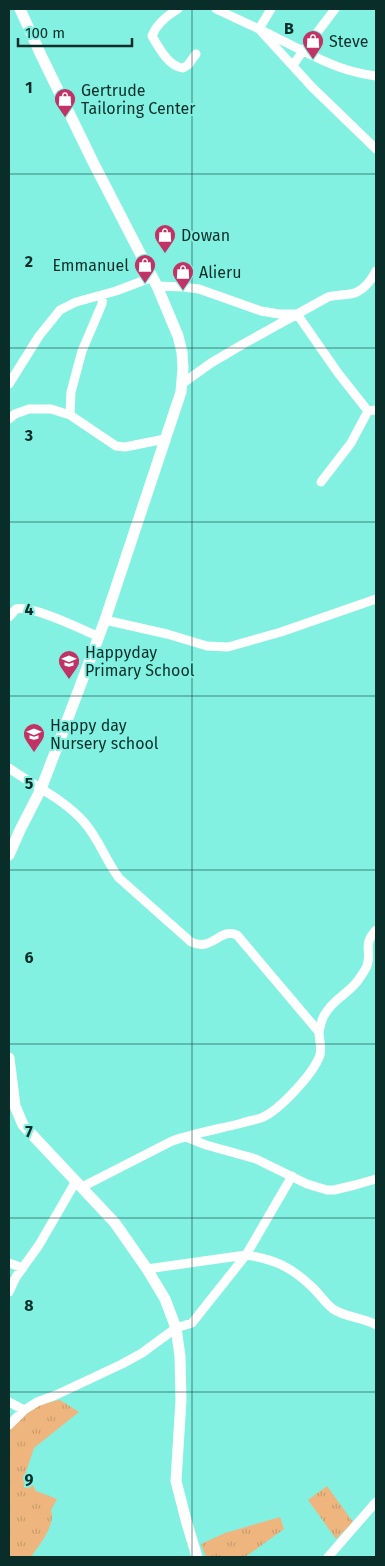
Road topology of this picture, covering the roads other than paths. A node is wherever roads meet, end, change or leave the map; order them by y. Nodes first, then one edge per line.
1 (20, 9) edge
2 (165, 9) edge
3 (177, 9) edge
4 (216, 9) edge
5 (271, 9) edge
6 (335, 9) edge
7 (260, 30) junction
8 (303, 51) junction
9 (196, 54) dead end
10 (293, 66) junction
11 (376, 76) edge
12 (376, 149) edge
13 (376, 271) edge
14 (155, 282) junction
15 (103, 295) junction
16 (297, 314) junction
17 (183, 383) junction
18 (9, 384) edge
19 (372, 410) edge
20 (70, 415) junction
21 (9, 419) edge
22 (165, 439) junction
23 (321, 482) dead end
24 (376, 599) edge
25 (9, 617) edge
26 (105, 620) junction
27 (98, 637) junction
28 (9, 768) edge
29 (41, 789) junction
30 (9, 855) edge
31 (376, 930) edge
32 (319, 1032) junction
33 (9, 1058) edge
34 (185, 1136) junction
35 (292, 1176) junction
36 (376, 1179) edge
37 (79, 1184) junction
38 (246, 1255) junction
39 (9, 1263) edge
40 (23, 1268) junction
41 (147, 1269) junction
42 (9, 1292) edge
43 (376, 1325) edge
44 (176, 1328) junction
45 (9, 1402) edge
46 (24, 1410) junction
47 (9, 1425) edge
48 (376, 1502) edge
49 (197, 1557) edge
50 (328, 1557) edge

1 - 14 street
2 - 3 street
3 - 9 street
4 - 7 street
5 - 7 street
6 - 8 street
7 - 8 street
7 - 10 street
8 - 10 street
8 - 11 street
10 - 12 street
13 - 16 street
14 - 15 street
14 - 16 street
14 - 17 street
15 - 18 street
15 - 20 street
16 - 17 street
16 - 19 street
17 - 22 street
19 - 23 street
20 - 21 street
20 - 22 street
22 - 26 street
24 - 26 street
25 - 27 street
26 - 27 street
27 - 29 street
28 - 29 street
29 - 30 street
29 - 32 street
31 - 32 street
32 - 34 street
33 - 37 street
34 - 35 street
34 - 37 street
35 - 36 street
35 - 38 street
37 - 40 street
37 - 41 street
38 - 41 street
38 - 43 street
38 - 44 street
39 - 40 street
40 - 42 street
41 - 44 street
44 - 46 street
44 - 49 street
45 - 46 street
46 - 47 street
48 - 50 street

